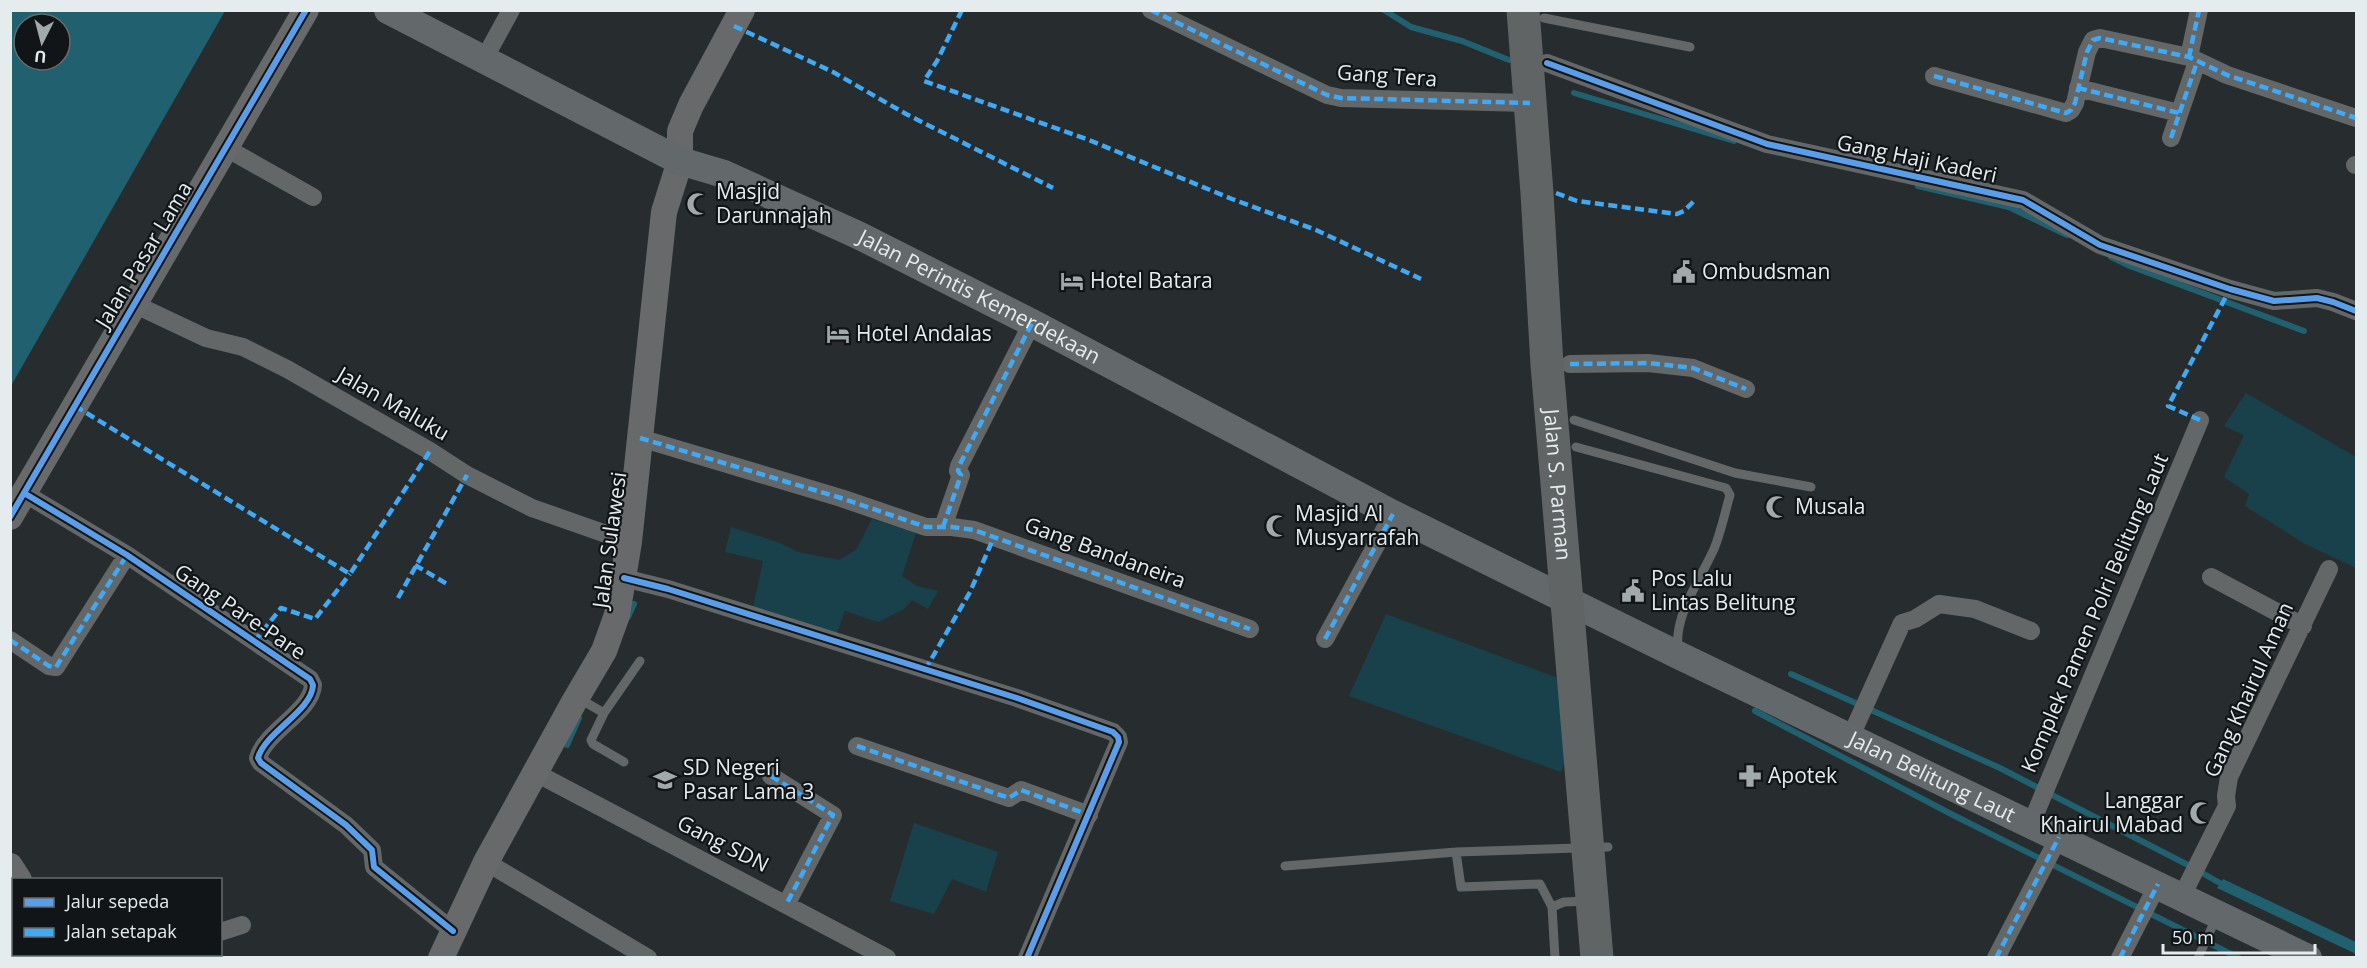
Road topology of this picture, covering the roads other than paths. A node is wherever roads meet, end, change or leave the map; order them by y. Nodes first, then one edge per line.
1 (306, 10) edge
2 (388, 10) edge
3 (511, 10) edge
4 (742, 10) edge
5 (1151, 10) edge
6 (2199, 10) edge
7 (1537, 13) edge
8 (1690, 47) dead end
9 (2193, 60) junction
10 (483, 61) junction
11 (1547, 63) junction
12 (1934, 76) dead end
13 (2078, 88) junction
14 (2179, 113) junction
15 (1538, 118) junction
16 (2356, 118) edge
17 (2170, 138) dead end
18 (226, 148) junction
19 (680, 161) junction
20 (313, 197) dead end
21 (134, 304) junction
22 (2356, 311) edge
23 (1032, 323) junction
24 (1569, 364) junction
25 (1746, 389) dead end
26 (2200, 420) dead end
27 (1575, 433) junction
28 (640, 438) junction
29 (1811, 487) dead end
30 (24, 493) junction
31 (1393, 514) junction
32 (10, 517) edge
33 (943, 527) junction
34 (629, 542) junction
35 (127, 555) junction
36 (2329, 569) dead end
37 (2211, 577) dead end
38 (624, 578) junction
39 (1578, 605) junction
40 (2302, 626) junction
41 (1250, 629) dead end
42 (2031, 631) dead end
43 (1325, 639) dead end
44 (10, 640) edge
45 (1678, 655) junction
46 (640, 661) dead end
47 (581, 702) junction
48 (604, 713) junction
49 (1859, 718) junction
50 (857, 746) dead end
51 (624, 762) dead end
52 (536, 773) junction
53 (771, 776) dead end
54 (2036, 813) junction
55 (1089, 815) junction
56 (1598, 847) junction
57 (1456, 852) junction
58 (2050, 854) junction
59 (486, 862) junction
60 (1285, 866) dead end
61 (2170, 890) junction
62 (1592, 901) junction
63 (787, 903) junction
64 (1552, 908) junction
65 (2214, 922) junction
66 (242, 926) dead end
67 (222, 931) edge
68 (453, 931) junction
69 (441, 957) edge
70 (648, 957) edge
71 (887, 957) edge
72 (1027, 957) edge
73 (1555, 957) edge
74 (1597, 957) edge
75 (1617, 957) edge
76 (1996, 957) edge
77 (2120, 957) edge
78 (2198, 957) edge
79 (2308, 957) edge

1 - 18 main road, Jalan Pasar Lama
2 - 10 main road, Jalan Perintis Kemerdekaan
3 - 10 street
4 - 19 main road, Jalan Sulawesi
5 - 15 street, Gang Tera
6 - 9 street
7 - 8 lane
7 - 11 highway, Jalan S. Parman
7 - 15 highway, Jalan S. Parman
9 - 13 street
9 - 14 street
9 - 16 street
10 - 19 main road, Jalan Perintis Kemerdekaan
11 - 15 highway, Jalan S. Parman
11 - 22 street, Gang Haji Kaderi
12 - 13 street
13 - 14 street
14 - 17 street
15 - 24 highway, Jalan S. Parman
15 - 39 highway, Jalan S. Parman
18 - 20 street
18 - 21 main road, Jalan Pasar Lama
19 - 23 main road, Jalan Perintis Kemerdekaan
19 - 28 main road, Jalan Sulawesi
21 - 30 main road, Jalan Pasar Lama
21 - 34 street, Jalan Maluku
23 - 31 main road, Jalan Perintis Kemerdekaan
23 - 33 street
24 - 25 street
24 - 27 highway, Jalan S. Parman
26 - 54 street, Komplek Pamen Polri Belitung Laut
27 - 29 lane
27 - 39 highway, Jalan S. Parman
27 - 45 lane
28 - 33 street, Gang Bandaneira
28 - 34 main road, Jalan Sulawesi
30 - 32 main road, Jalan Pasar Lama
30 - 35 street, Gang Pare-Pare
31 - 39 main road, Jalan Perintis Kemerdekaan
31 - 43 street
33 - 41 street, Gang Bandaneira
34 - 38 main road, Jalan Sulawesi
35 - 44 street
35 - 68 street, Gang Pare-Pare
36 - 40 street, Gang Khairul Aman
37 - 40 street
38 - 47 main road, Jalan Sulawesi
38 - 55 street
39 - 45 main road, Jalan Belitung Laut
39 - 56 highway, Jalan S. Parman
40 - 61 street, Gang Khairul Aman
42 - 49 street
45 - 49 main road, Jalan Belitung Laut
46 - 48 lane
47 - 48 lane
47 - 52 main road, Jalan Sulawesi
48 - 51 lane
49 - 54 main road, Jalan Belitung Laut
50 - 55 street
52 - 59 main road, Jalan Sulawesi
52 - 63 street, Gang SDN
53 - 63 street
54 - 58 main road, Jalan Belitung Laut
55 - 72 street
56 - 57 lane
56 - 62 highway, Jalan S. Parman
56 - 75 highway, Jalan S. Parman
57 - 60 lane
57 - 64 lane
58 - 61 main road, Jalan Belitung Laut
58 - 76 street
59 - 68 main road, Jalan Sulawesi
59 - 70 street
61 - 65 main road, Jalan Belitung Laut
61 - 77 street, Gang Khairul Aman
62 - 64 lane
62 - 74 highway, Jalan S. Parman
63 - 71 street, Gang SDN
64 - 73 lane
65 - 78 lane
65 - 79 main road, Jalan Belitung Laut
66 - 67 street
68 - 69 main road, Jalan Sulawesi

